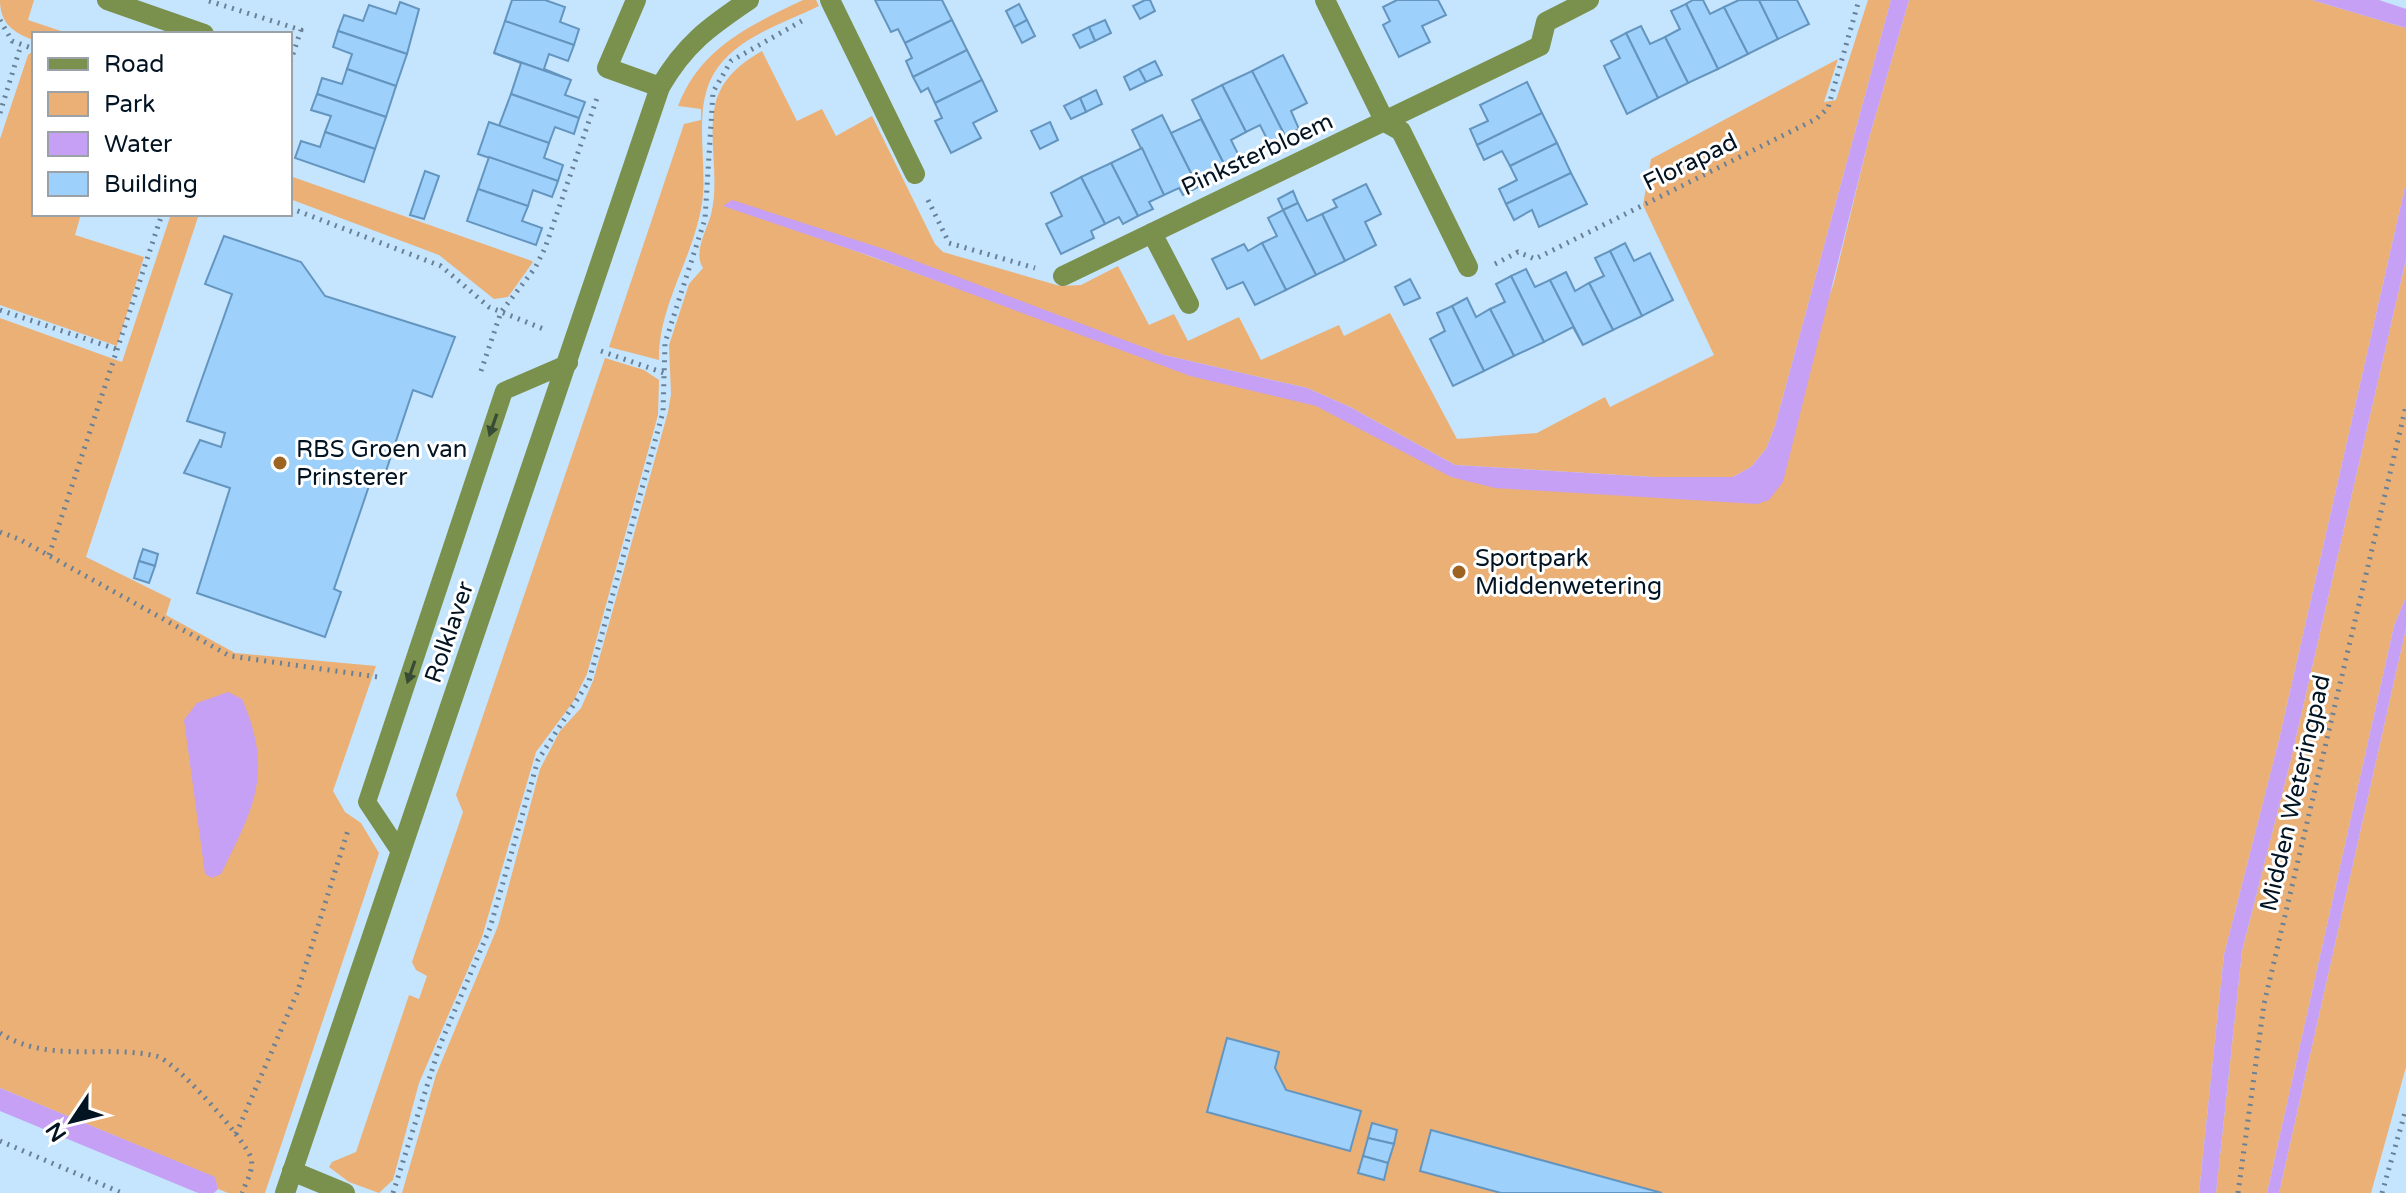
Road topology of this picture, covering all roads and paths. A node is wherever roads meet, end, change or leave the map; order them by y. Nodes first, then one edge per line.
1 (107, 0) edge
2 (207, 0) edge
3 (636, 0) edge
4 (749, 0) edge
5 (1325, 0) edge
6 (1589, 0) edge
7 (1859, 0) edge
8 (831, 2) edge
9 (0, 20) edge
10 (198, 32) edge
11 (21, 45) junction
12 (32, 48) edge
13 (292, 57) edge
14 (607, 68) junction
15 (660, 87) junction
16 (0, 113) edge
17 (1385, 122) junction
18 (915, 174) joint
19 (292, 209) edge
20 (161, 216) edge
21 (1152, 233) junction
22 (545, 248) dead end
23 (1468, 267) joint
24 (1063, 276) joint
25 (1189, 304) dead end
26 (0, 310) edge
27 (576, 342) junction
28 (119, 350) junction
29 (569, 363) junction
30 (664, 373) junction
31 (2406, 406) edge
32 (0, 532) edge
33 (49, 555) junction
34 (379, 677) dead end
35 (401, 853) junction
36 (0, 1033) edge
37 (2406, 1109) edge
38 (0, 1141) edge
39 (292, 1171) junction
40 (122, 1193) edge
41 (242, 1193) edge
42 (285, 1193) edge
43 (345, 1193) edge
44 (393, 1193) edge
45 (2238, 1193) edge
46 (2382, 1193) edge

1 - 10 street
2 - 13 path
3 - 14 street
4 - 15 street, Rolklaver
5 - 17 street
6 - 17 street, Pinksterbloem
7 - 23 path, Florapad
8 - 18 street
8 - 30 path
9 - 11 path
11 - 12 path
11 - 16 path
14 - 15 street
14 - 22 path
15 - 27 street, Rolklaver
17 - 21 street, Pinksterbloem
17 - 23 street
18 - 24 path
19 - 27 path
20 - 28 path
21 - 24 street, Pinksterbloem
21 - 25 street
26 - 28 path
27 - 29 street, Rolklaver
27 - 30 path
28 - 33 path
29 - 35 street, Rolklaver
29 -> 35 lane
30 - 44 path
31 - 45 path, Midden Weteringpad
32 - 33 path
33 - 34 path
35 - 39 street, Rolklaver
36 - 41 path
37 - 46 path
38 - 40 path
39 - 42 street, Rolklaver
39 - 43 street

